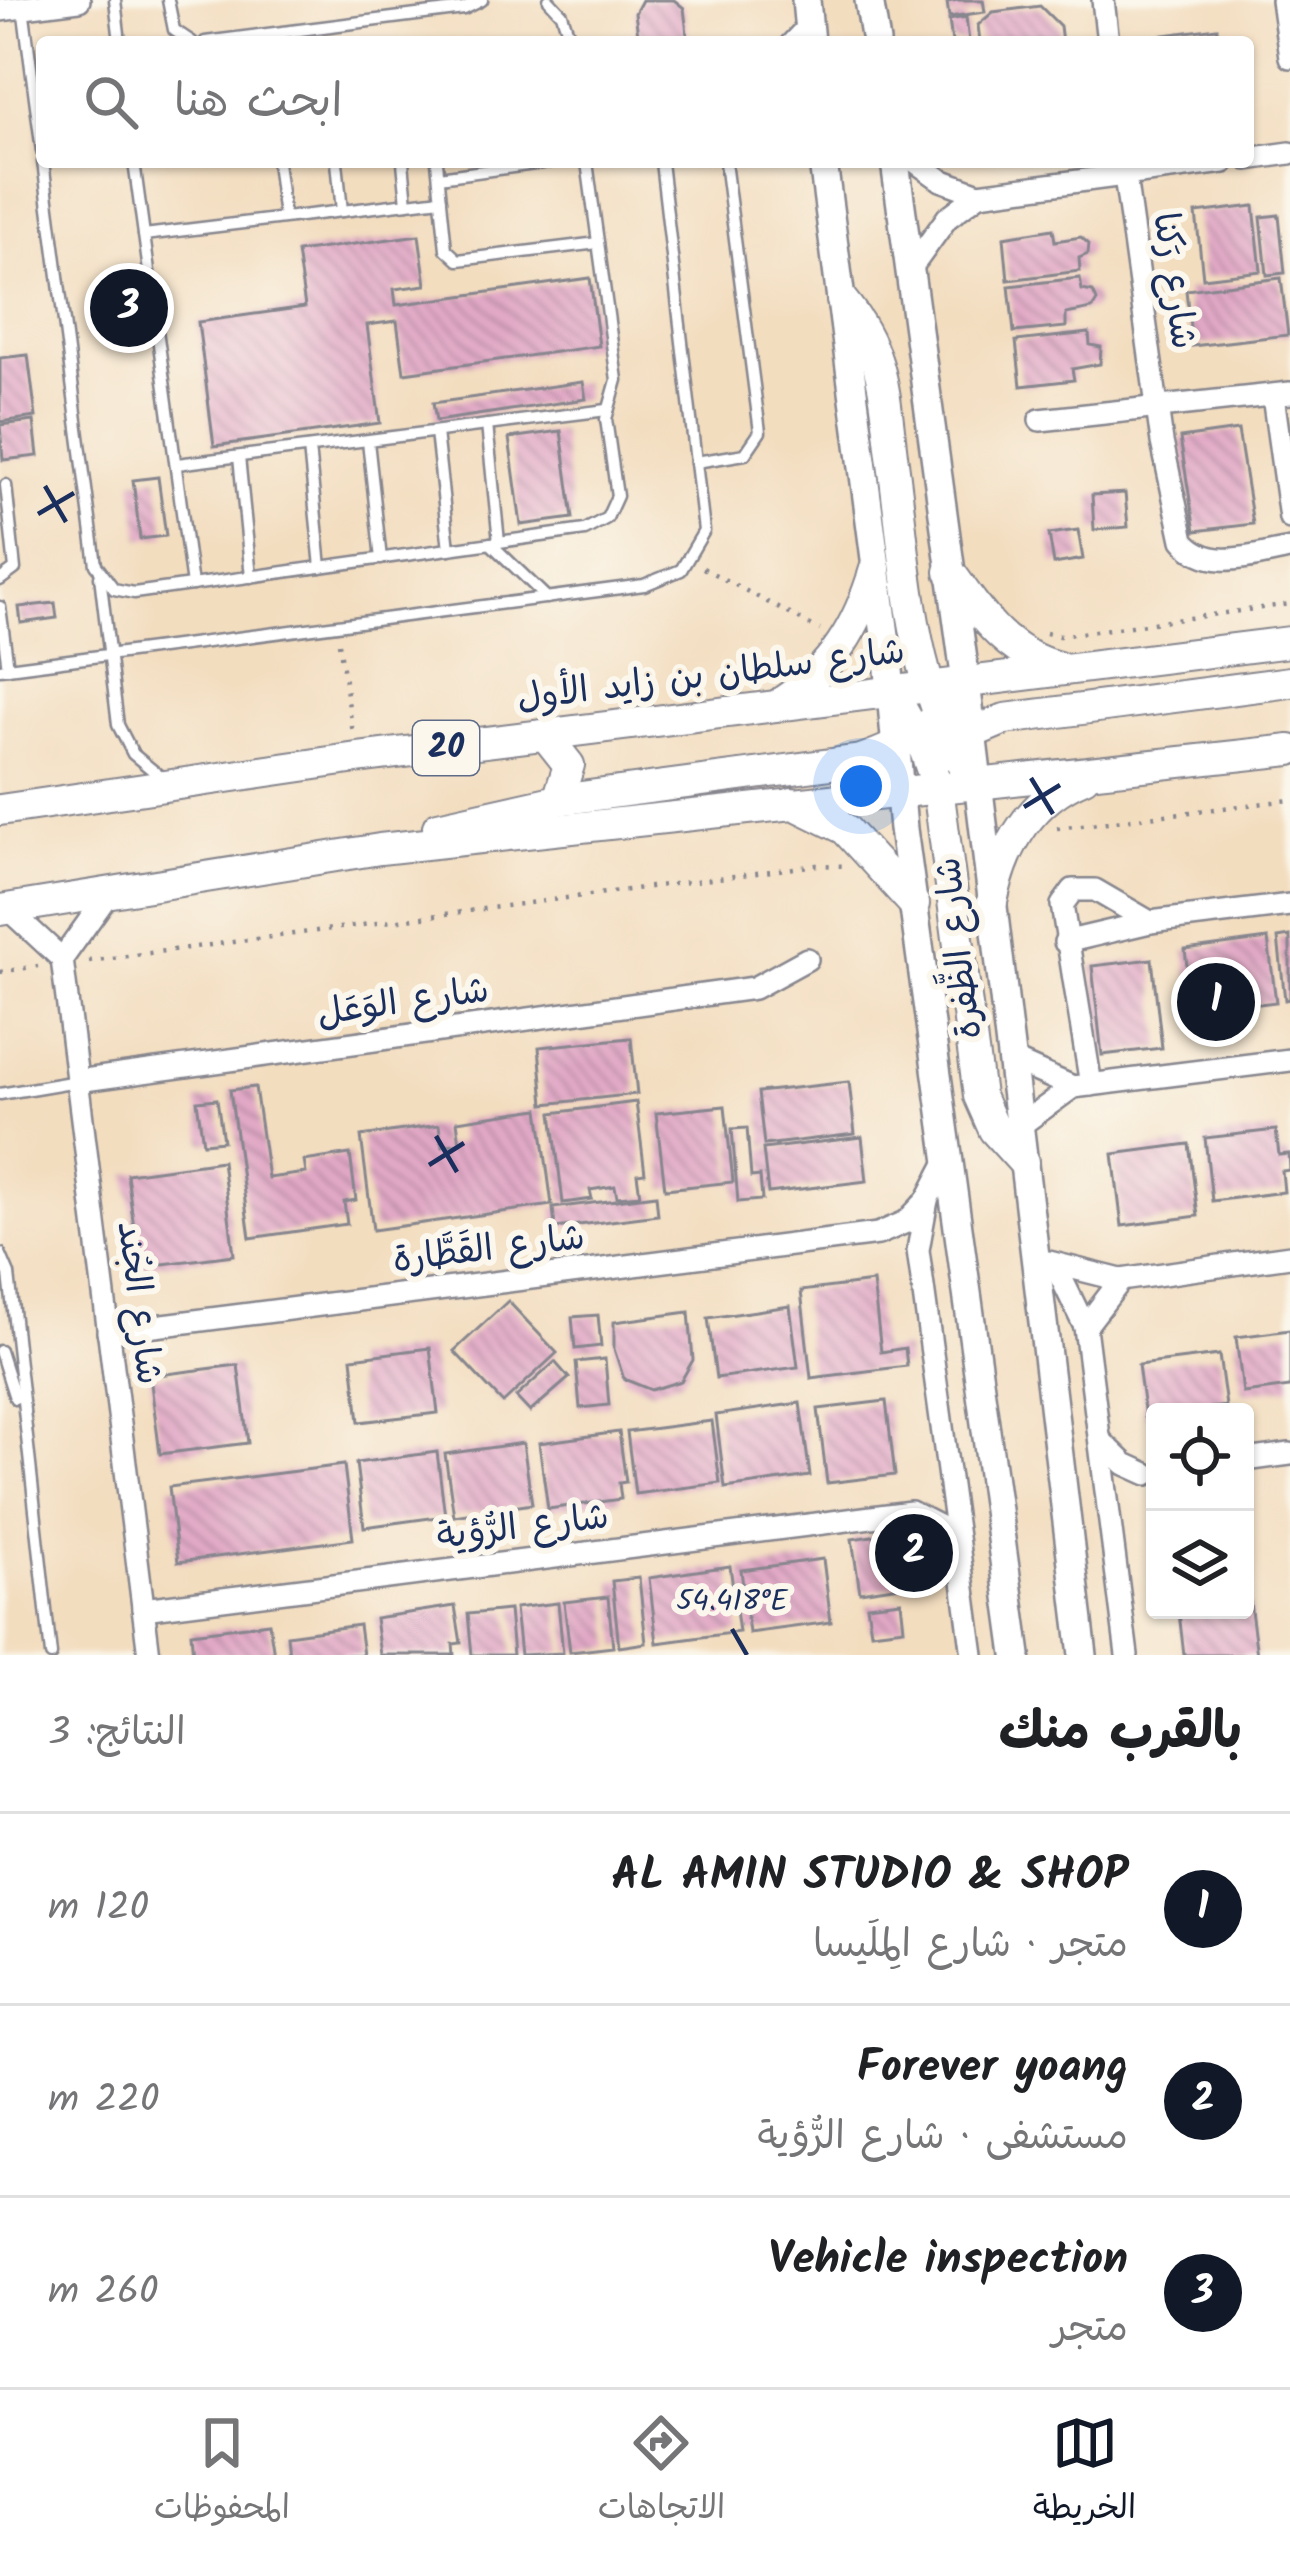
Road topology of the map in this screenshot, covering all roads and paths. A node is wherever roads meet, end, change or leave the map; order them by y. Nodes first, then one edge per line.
1 (79, 0) edge
2 (115, 0) edge
3 (168, 0) edge
4 (482, 0) edge
5 (549, 0) edge
6 (869, 0) edge
7 (1103, 0) edge
8 (1282, 0) edge
9 (23, 8) junction
10 (0, 10) edge
11 (119, 36) edge
12 (183, 36) edge
13 (251, 36) edge
14 (569, 36) edge
15 (875, 36) edge
16 (1107, 36) edge
17 (1290, 57) edge
18 (36, 106) edge
19 (1290, 153) edge
20 (1254, 158) edge
21 (45, 168) edge
22 (135, 168) edge
23 (279, 168) edge
24 (337, 168) edge
25 (404, 168) edge
26 (438, 168) edge
27 (506, 168) edge
28 (588, 168) edge
29 (662, 168) edge
30 (726, 168) edge
31 (825, 168) edge
32 (896, 168) edge
33 (924, 168) edge
34 (1124, 169) edge
35 (439, 177) junction
36 (979, 194) junction
37 (441, 199) junction
38 (407, 203) junction
39 (341, 211) junction
40 (284, 218) junction
41 (145, 235) junction
42 (598, 244) junction
43 (909, 271) junction
44 (842, 300) junction
45 (1282, 394) edge
46 (607, 410) junction
47 (1159, 410) junction
48 (1040, 420) dead end
49 (487, 425) junction
50 (436, 432) junction
51 (368, 441) junction
52 (309, 448) junction
53 (239, 457) junction
54 (696, 462) junction
55 (177, 464) junction
56 (6, 485) dead end
57 (1290, 518) edge
58 (495, 543) junction
59 (449, 549) junction
60 (1290, 549) edge
61 (381, 559) junction
62 (691, 561) junction
63 (321, 567) junction
64 (875, 568) junction
65 (950, 572) junction
66 (100, 574) junction
67 (251, 577) junction
68 (0, 580) edge
69 (192, 585) junction
70 (548, 598) junction
71 (1290, 604) edge
72 (0, 607) edge
73 (336, 626) junction
74 (1040, 632) dead end
75 (831, 635) dead end
76 (1290, 642) edge
77 (107, 656) junction
78 (1064, 668) junction
79 (4, 669) edge
80 (966, 682) junction
81 (1290, 682) edge
82 (928, 688) junction
83 (892, 692) junction
84 (778, 705) junction
85 (546, 736) junction
86 (935, 748) junction
87 (1290, 750) edge
88 (357, 758) junction
89 (1108, 768) junction
90 (976, 783) junction
91 (174, 788) junction
92 (900, 793) junction
93 (558, 800) junction
94 (1290, 800) edge
95 (792, 803) junction
96 (0, 811) edge
97 (1036, 832) dead end
98 (380, 849) junction
99 (851, 867) dead end
100 (109, 893) junction
101 (992, 902) junction
102 (914, 904) junction
103 (1290, 905) edge
104 (4, 909) edge
105 (1150, 922) junction
106 (1065, 942) junction
107 (63, 958) junction
108 (807, 959) dead end
109 (0, 972) edge
110 (1010, 1059) junction
111 (1290, 1060) edge
112 (77, 1081) junction
113 (1082, 1086) junction
114 (0, 1094) edge
115 (1018, 1127) junction
116 (950, 1155) junction
117 (1023, 1162) junction
118 (927, 1201) junction
119 (878, 1234) junction
120 (0, 1252) edge
121 (1290, 1256) edge
122 (1044, 1261) junction
123 (1121, 1280) junction
124 (922, 1282) junction
125 (1085, 1328) junction
126 (108, 1332) junction
127 (0, 1351) edge
128 (21, 1419) junction
129 (1100, 1439) junction
130 (1290, 1454) edge
131 (1254, 1459) edge
132 (1146, 1471) edge
133 (947, 1476) junction
134 (1146, 1476) edge
135 (1107, 1499) junction
136 (911, 1512) junction
137 (956, 1534) junction
138 (143, 1609) junction
139 (51, 1655) edge
140 (149, 1655) edge
141 (973, 1655) edge
142 (1017, 1655) edge
143 (1083, 1655) edge
144 (1127, 1655) edge

1 - 9 street
2 - 11 lane
3 - 12 lane
4 - 13 lane
5 - 14 lane
6 - 15 main road
7 - 16 street
8 - 17 street
9 - 10 street
9 - 18 lane
19 - 20 street
21 - 66 lane
22 - 41 lane
23 - 40 lane
24 - 39 lane
25 - 38 lane
26 - 35 lane
27 - 35 lane
28 - 42 lane
29 - 54 lane
30 - 54 lane
31 - 44 main road
32 - 43 main road
33 - 36 street
34 - 36 street
34 - 47 street, شارع رَكنا
35 - 37 lane
36 - 43 street
37 - 38 lane
37 - 42 lane
38 - 39 lane
39 - 40 lane
40 - 41 lane
41 - 55 lane
42 - 46 lane
43 - 65 main road
44 - 64 main road
44 - 82 main road
45 - 47 street
45 - 57 street
46 - 49 lane
46 - 58 lane
47 - 48 street
47 - 60 street, شارع رَكنا
49 - 50 lane
49 - 58 lane
50 - 51 lane
50 - 59 lane
51 - 52 lane
51 - 61 lane
52 - 53 lane
52 - 63 lane
53 - 55 lane
53 - 67 lane
54 - 62 lane
55 - 69 lane
56 - 68 lane
58 - 59 lane
58 - 70 lane
59 - 61 lane
61 - 63 lane
62 - 70 lane
62 - 75 path
63 - 67 lane
64 - 83 main road
64 - 84 main road
65 - 78 main road
65 - 80 main road
66 - 69 lane
66 - 77 lane
67 - 69 lane
70 - 73 lane
71 - 74 path
72 - 79 lane
73 - 77 lane
73 - 88 path
76 - 78 main road, شارع سلطان بن زايد الأول / 20
77 - 79 lane
77 - 91 lane
78 - 80 main road, شارع سلطان بن زايد الأول / 20
80 - 82 main road, شارع سلطان بن زايد الأول / 20
80 - 86 main road
81 - 86 main road
82 - 83 main road, شارع سلطان بن زايد الأول / 20
82 - 86 main road
83 - 84 main road, شارع سلطان بن زايد الأول / 20
83 - 86 main road
84 - 85 main road, شارع سلطان بن زايد الأول / 20
85 - 88 main road, شارع سلطان بن زايد الأول / 20
85 - 93 main road
86 - 90 main road
86 - 90 main road, شارع الظَّفرة
86 - 92 main road
86 - 92 main road, شارع الظَّفرة
86 - 93 main road
86 - 117 main road
87 - 89 main road
88 - 91 main road, شارع سلطان بن زايد الأول / 20
89 - 90 main road
89 - 101 main road
90 - 101 main road, شارع الظَّفرة
91 - 96 main road, شارع سلطان بن زايد الأول / 20
92 - 95 main road
92 - 102 main road, شارع الظَّفرة
93 - 98 main road
94 - 97 path
95 - 98 main road
95 - 102 main road
98 - 100 main road
99 - 107 path
100 - 104 main road
100 - 107 street
101 - 110 main road, شارع الظَّفرة
102 - 116 main road, شارع الظَّفرة
103 - 105 street
104 - 107 street
105 - 106 street
105 - 106 street
106 - 113 street
107 - 109 path
107 - 112 street, شارع الجُند
108 - 112 street, شارع الوَعَل
110 - 113 street
110 - 115 main road, شارع الظَّفرة
111 - 113 street
112 - 114 lane, شارع الوَعَل
112 - 126 street, شارع الجُند
113 - 115 street
115 - 117 main road, شارع الظَّفرة
116 - 118 street
116 - 142 main road, شارع الظَّفرة
117 - 122 main road, شارع الظَّفرة
118 - 119 street, شارع القَطَّارة
118 - 124 street
119 - 124 street
119 - 126 street, شارع القَطَّارة
120 - 128 lane
121 - 123 street
122 - 123 street
122 - 125 street
122 - 143 main road, شارع الظَّفرة
123 - 125 street
124 - 133 street
125 - 129 street
126 - 138 street, شارع الجُند
127 - 128 lane
128 - 139 lane
129 - 132 street
129 - 135 street
130 - 131 street
133 - 136 street
133 - 137 street
134 - 135 street
135 - 144 street
136 - 137 street
136 - 138 street, شارع الرُّؤية
137 - 141 street
138 - 140 street, شارع الجُند

